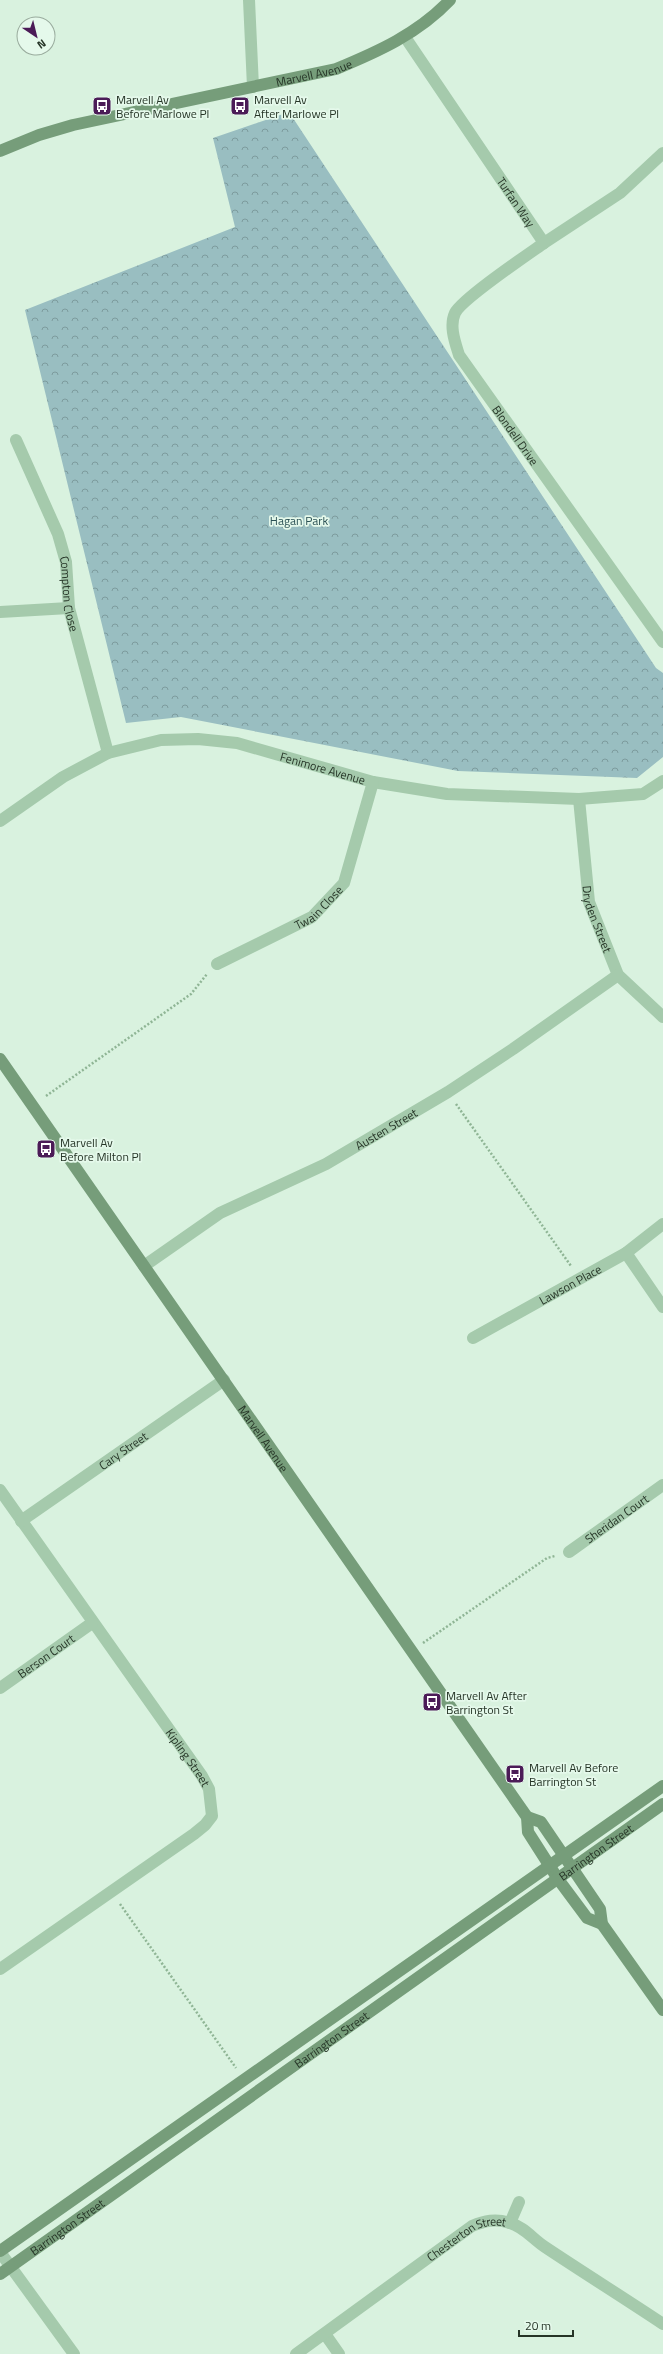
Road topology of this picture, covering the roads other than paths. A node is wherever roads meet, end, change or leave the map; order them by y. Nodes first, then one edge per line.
1 (249, 0) edge
2 (450, 0) edge
3 (405, 37) junction
4 (253, 87) junction
5 (0, 151) edge
6 (663, 153) edge
7 (544, 243) junction
8 (16, 440) dead end
9 (69, 608) junction
10 (0, 612) edge
11 (663, 642) edge
12 (108, 753) junction
13 (663, 781) edge
14 (373, 782) junction
15 (579, 800) junction
16 (0, 821) edge
17 (217, 964) road end
18 (618, 975) junction
19 (663, 1017) edge
20 (1, 1063) edge
21 (663, 1224) edge
22 (626, 1253) junction
23 (144, 1266) junction
24 (663, 1307) edge
25 (473, 1338) dead end
26 (224, 1380) junction
27 (663, 1485) edge
28 (0, 1490) edge
29 (21, 1521) junction
30 (569, 1552) road end
31 (92, 1623) junction
32 (0, 1688) edge
33 (663, 1786) edge
34 (663, 1804) edge
35 (527, 1817) junction
36 (564, 1856) junction
37 (550, 1865) junction
38 (573, 1868) junction
39 (558, 1879) junction
40 (602, 1924) junction
41 (0, 1969) edge
42 (663, 2010) edge
43 (519, 2202) dead end
44 (510, 2223) junction
45 (0, 2252) edge
46 (11, 2266) junction
47 (0, 2274) edge
48 (663, 2324) edge
49 (325, 2334) junction
50 (74, 2354) edge
51 (296, 2354) edge
52 (340, 2354) edge

1 - 4 street
2 - 3 street, Marvell Avenue
3 - 4 street, Marvell Avenue
3 - 7 street, Turfan Way
4 - 5 street, Marvell Avenue
6 - 7 street
7 - 11 street, Blondell Drive
8 - 9 street, Compton Close
9 - 10 street
9 - 12 street, Compton Close
12 - 14 street, Fenimore Avenue
12 - 16 street, Fenimore Avenue
13 - 15 street, Fenimore Avenue
14 - 15 street, Fenimore Avenue
14 - 17 street, Twain Close
15 - 18 street, Dryden Street
18 - 19 street, Dryden Street
18 - 23 street, Austen Street
20 - 23 street, Marvell Avenue
21 - 22 street, Lawson Place
22 - 24 street
22 - 25 street, Lawson Place
23 - 26 street, Marvell Avenue
26 - 29 street, Cary Street
26 - 35 street, Marvell Avenue
27 - 30 street, Sheridan Court
28 - 29 street, Kipling Street
29 - 31 street, Kipling Street
31 - 32 street, Berson Court
31 - 41 street, Kipling Street
33 - 36 street, Barrington Street
34 - 38 street, Barrington Street
35 - 36 street, Marvell Avenue
35 - 37 street, Marvell Avenue
36 - 37 street, Barrington Street
36 - 38 street, Marvell Avenue
37 - 39 street, Marvell Avenue
37 - 45 street, Barrington Street
38 - 39 street, Barrington Street
38 - 40 street, Marvell Avenue
39 - 40 street, Marvell Avenue
39 - 46 street, Barrington Street
40 - 42 street, Marvell Avenue
43 - 44 street
44 - 48 street, Chesterton Street
44 - 49 street, Chesterton Street
45 - 46 street
46 - 47 street, Barrington Street
46 - 50 street
49 - 51 street, Chesterton Street
49 - 52 street

